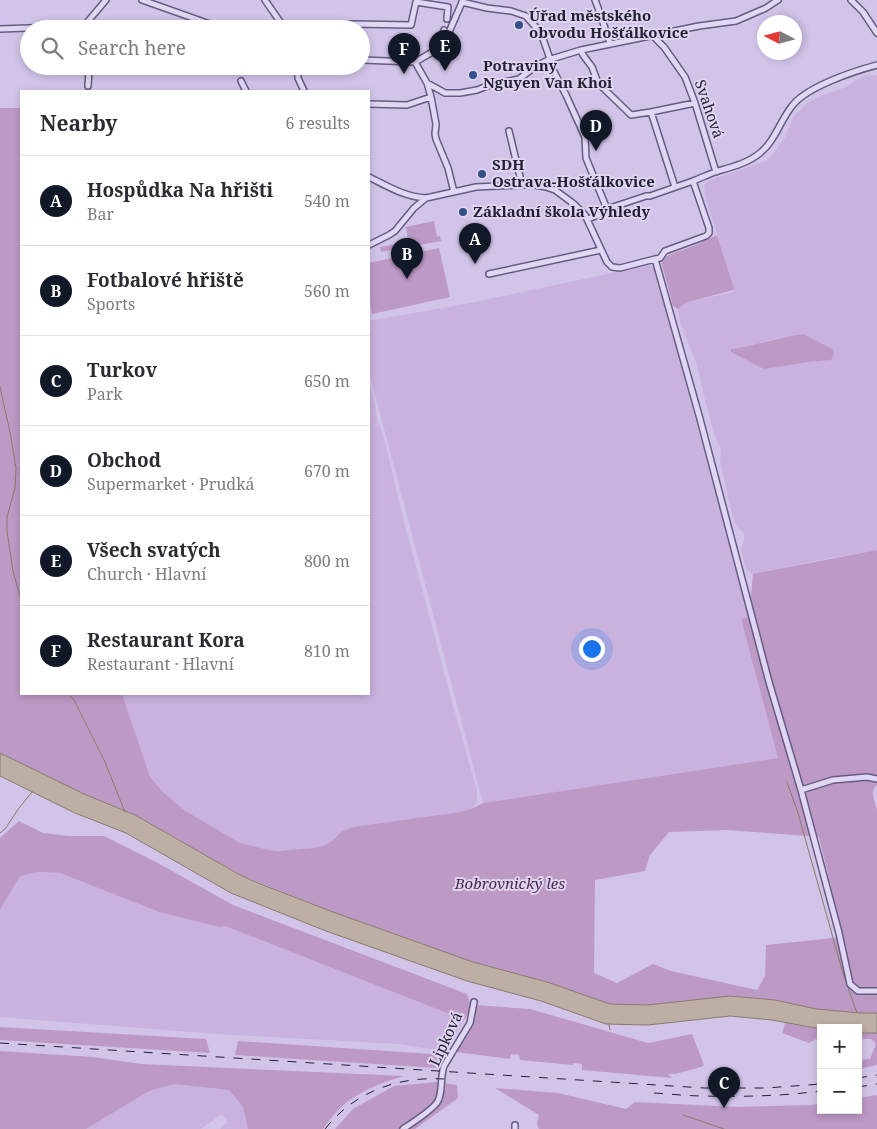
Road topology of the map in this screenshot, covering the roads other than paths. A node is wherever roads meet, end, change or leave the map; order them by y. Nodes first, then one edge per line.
1 (106, 0) edge
2 (142, 0) edge
3 (265, 0) edge
4 (595, 0) edge
5 (778, 0) edge
6 (851, 0) edge
7 (463, 1) edge
8 (446, 19) dead end
9 (91, 20) edge
10 (199, 20) edge
11 (279, 20) edge
12 (370, 24) edge
13 (20, 28) edge
14 (0, 29) edge
15 (877, 33) edge
16 (652, 35) junction
17 (610, 43) junction
18 (581, 50) junction
19 (549, 59) junction
20 (370, 60) edge
21 (416, 62) junction
22 (877, 66) edge
23 (89, 75) edge
24 (298, 75) edge
25 (241, 81) dead end
26 (427, 83) junction
27 (88, 86) dead end
28 (246, 90) edge
29 (304, 90) edge
30 (431, 97) junction
31 (695, 103) junction
32 (370, 104) edge
33 (651, 112) junction
34 (509, 131) dead end
35 (716, 172) junction
36 (370, 177) edge
37 (693, 181) junction
38 (522, 185) junction
39 (675, 187) junction
40 (454, 192) junction
41 (426, 198) junction
42 (607, 209) junction
43 (588, 219) junction
44 (370, 244) edge
45 (601, 250) junction
46 (655, 260) junction
47 (489, 274) dead end
48 (877, 778) edge
49 (801, 790) junction
50 (877, 991) edge
51 (474, 1002) dead end
52 (404, 1129) edge

1 - 9 street
2 - 10 street
3 - 11 street
4 - 17 street
5 - 16 street
6 - 15 street
7 - 19 street
7 - 21 street
8 - 12 street
13 - 14 street
16 - 17 street
16 - 31 street, Svahová
17 - 18 street
18 - 19 street
18 - 33 street
19 - 26 street
19 - 42 street
20 - 21 street
21 - 26 street
22 - 35 street
23 - 27 street
24 - 29 street
25 - 28 street
26 - 30 street
30 - 32 street
30 - 40 street
31 - 33 street
31 - 35 street, Svahová
33 - 39 street
34 - 38 street
35 - 37 street
36 - 41 street
37 - 39 street
37 - 46 street
38 - 40 street
38 - 43 street
39 - 42 street
40 - 41 street
41 - 44 street
42 - 43 street
43 - 45 street
45 - 46 street
45 - 47 street
46 - 49 street
48 - 49 street
49 - 50 street
51 - 52 street, Lipková

